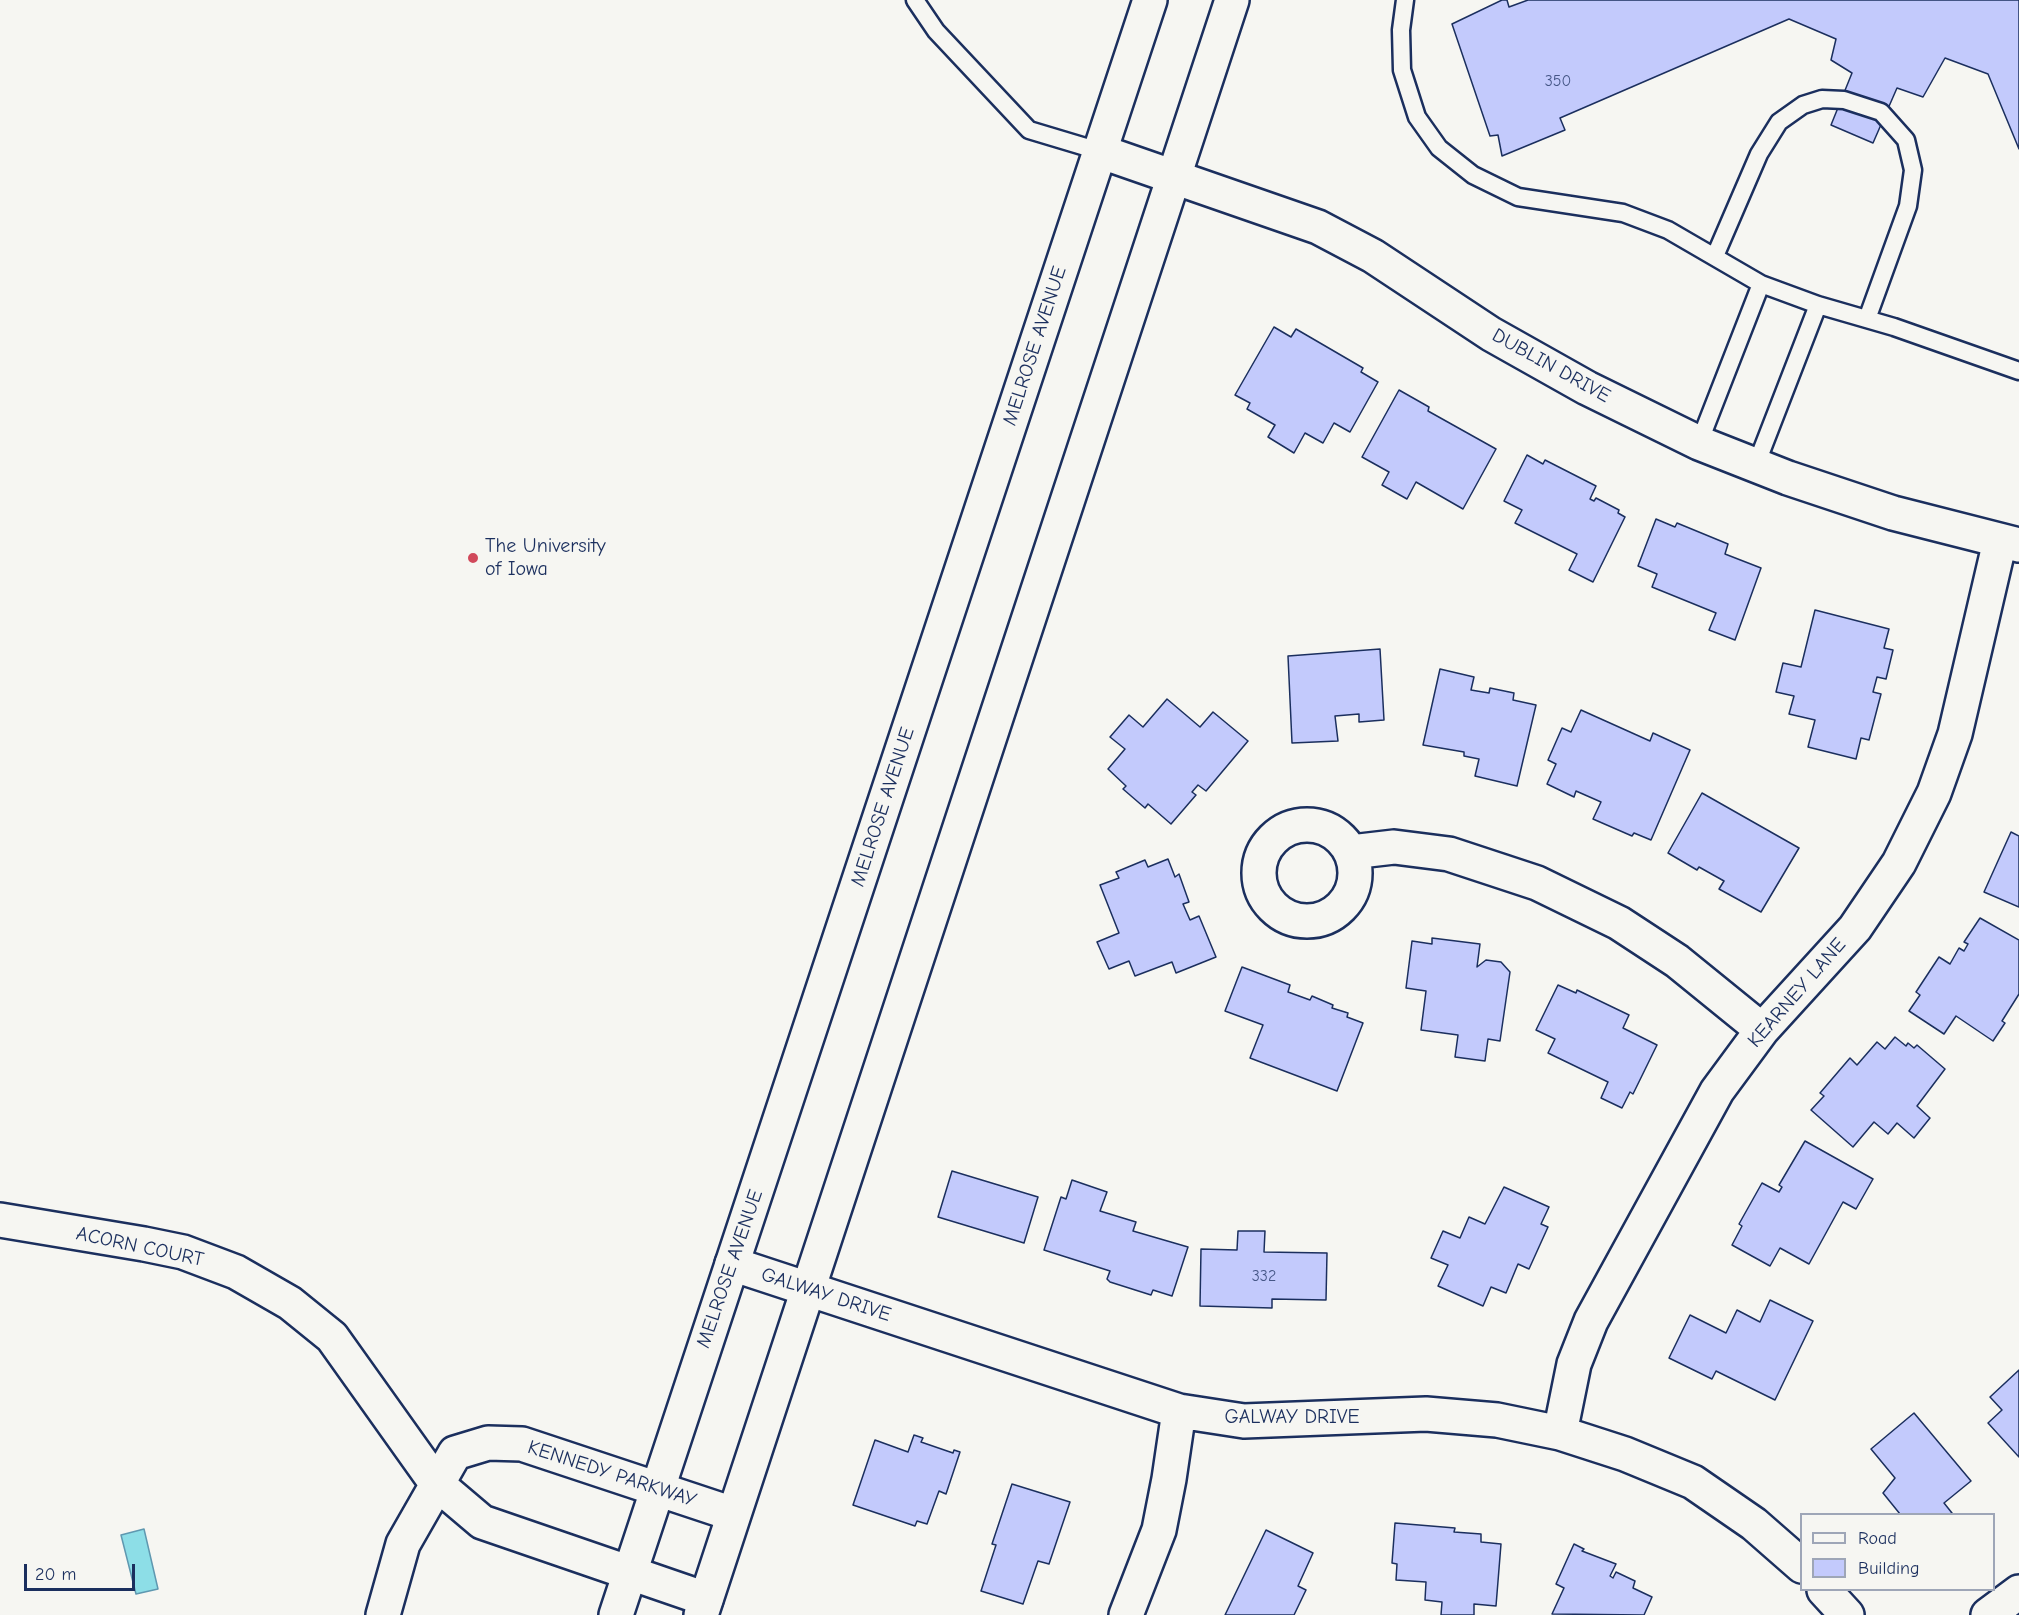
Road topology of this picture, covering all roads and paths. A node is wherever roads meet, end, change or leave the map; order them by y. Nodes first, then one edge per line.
1 (915, 0) edge
2 (1150, 0) edge
3 (1232, 0) edge
4 (1405, 0) edge
5 (1099, 151) junction
6 (1173, 176) junction
7 (1715, 256) junction
8 (1761, 284) junction
9 (1818, 306) junction
10 (1867, 319) junction
11 (2019, 371) edge
12 (1699, 443) junction
13 (1756, 465) junction
14 (2010, 543) edge
15 (1351, 852) dead end
16 (1762, 1030) junction
17 (0, 1220) edge
18 (732, 1264) junction
19 (806, 1289) junction
20 (1179, 1411) junction
21 (1560, 1433) junction
22 (436, 1483) junction
23 (656, 1489) junction
24 (734, 1514) junction
25 (1800, 1564) edge
26 (629, 1572) junction
27 (1825, 1591) edge
28 (2019, 1592) edge
29 (703, 1607) edge
30 (383, 1615) edge
31 (616, 1615) edge
32 (1126, 1615) edge
33 (1847, 1615) edge
34 (1988, 1615) edge

1 - 5 lane
2 - 5 street, MELROSE AVENUE
3 - 6 street
4 - 7 lane
5 - 6 street, DUBLIN DRIVE
5 - 18 street, MELROSE AVENUE
6 - 12 street, DUBLIN DRIVE
6 - 19 street
7 - 8 lane
7 - 10 lane
8 - 9 lane
8 - 12 lane
9 - 10 lane
9 - 13 lane
10 - 11 lane
12 - 13 street, DUBLIN DRIVE
13 - 14 street, DUBLIN DRIVE
14 - 16 street, KEARNEY LANE
15 - 16 street
16 - 21 street, KEARNEY LANE
17 - 22 street, ACORN COURT
18 - 19 street, GALWAY DRIVE
18 - 23 street, MELROSE AVENUE
19 - 20 street, GALWAY DRIVE
19 - 24 street
20 - 21 street, GALWAY DRIVE
20 - 32 street
21 - 25 street, GALWAY DRIVE
22 - 23 street, KENNEDY PARKWAY
22 - 26 street
22 - 30 street, KENNEDY PARKWAY
23 - 24 street, KENNEDY PARKWAY
23 - 26 street, MELROSE AVENUE
24 - 29 street
26 - 29 street
26 - 31 street, MELROSE AVENUE
27 - 33 street
28 - 34 street

